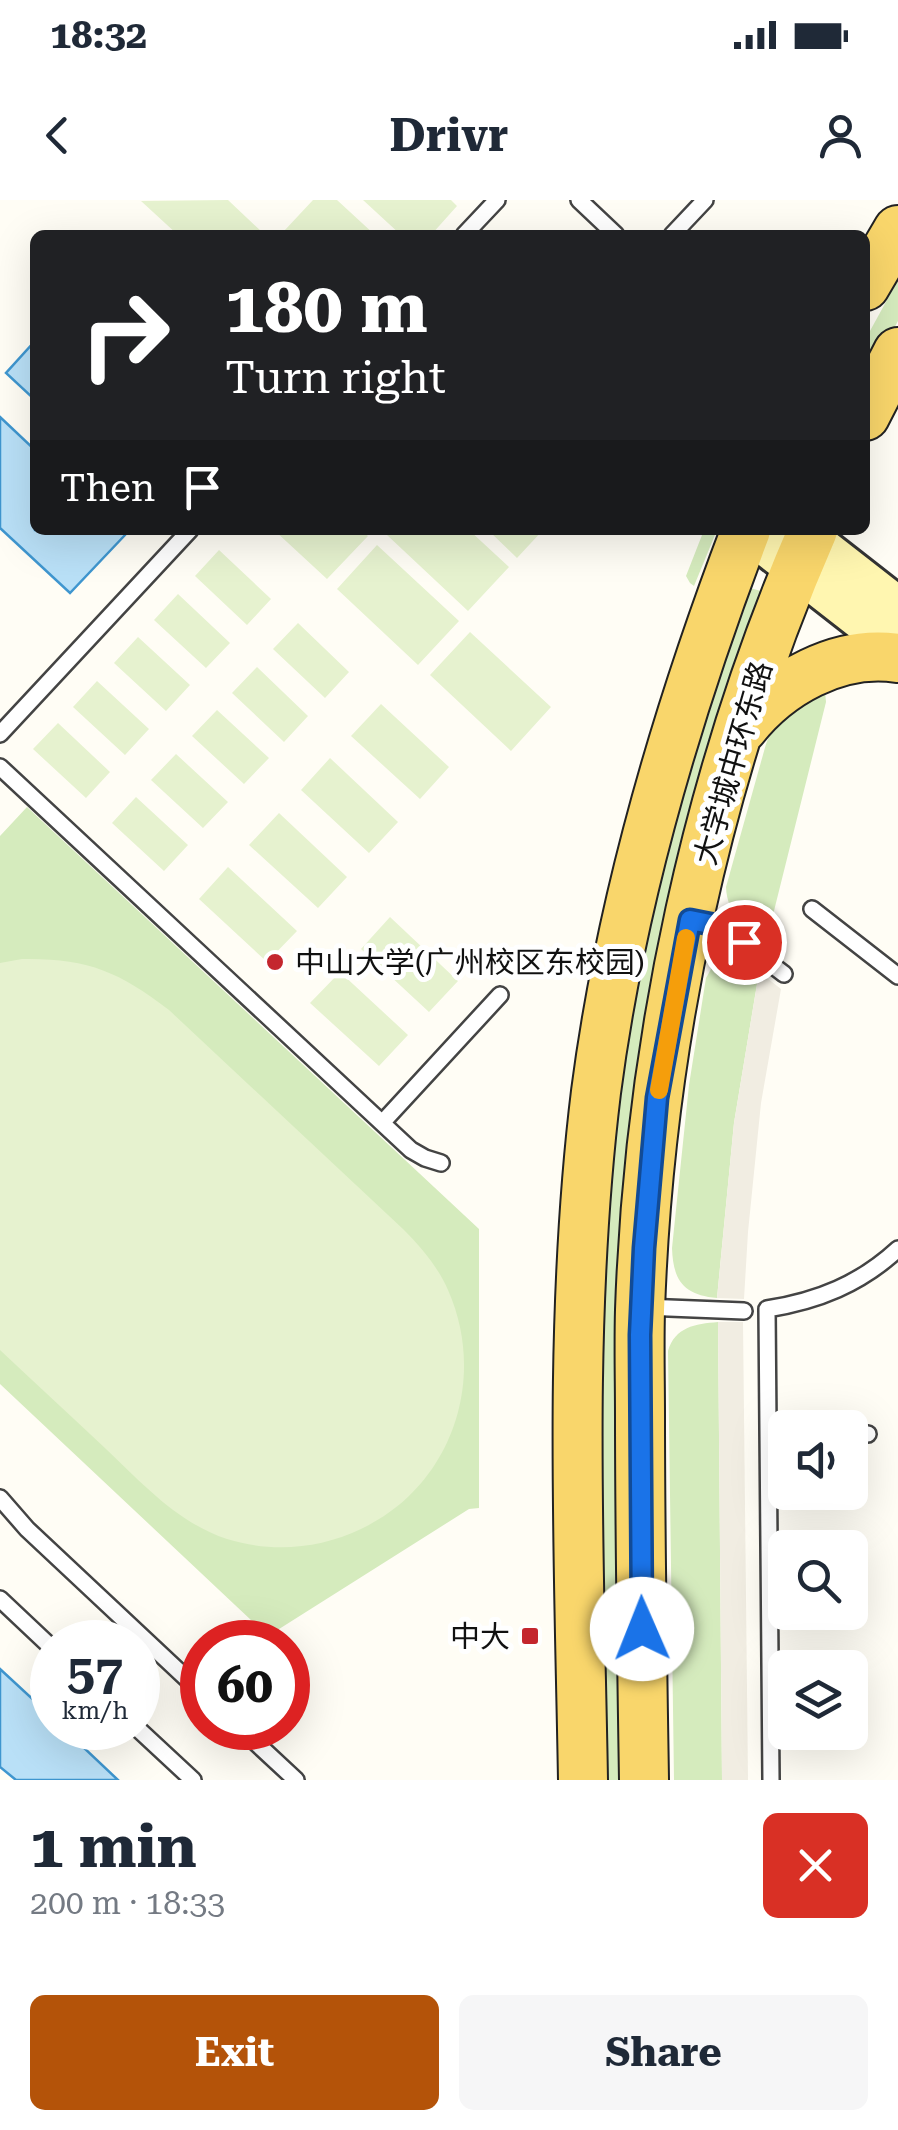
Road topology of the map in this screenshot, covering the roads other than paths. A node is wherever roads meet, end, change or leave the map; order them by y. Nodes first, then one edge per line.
1 (497, 200) edge
2 (578, 200) edge
3 (705, 200) edge
4 (469, 230) edge
5 (611, 230) edge
6 (677, 230) edge
7 (898, 230) edge
8 (870, 278) edge
9 (898, 352) edge
10 (870, 406) edge
11 (185, 535) edge
12 (745, 535) edge
13 (771, 535) edge
14 (804, 542) edge
15 (898, 609) edge
16 (898, 647) edge
17 (898, 658) edge
18 (740, 732) junction
19 (0, 734) edge
20 (0, 766) edge
21 (812, 909) dead end
22 (690, 920) junction
23 (784, 974) dead end
24 (898, 976) edge
25 (500, 995) dead end
26 (382, 1123) junction
27 (442, 1164) dead end
28 (898, 1249) edge
29 (640, 1307) junction
30 (744, 1310) dead end
31 (774, 1410) edge
32 (0, 1498) edge
33 (775, 1510) edge
34 (0, 1599) edge
35 (30, 1627) edge
36 (180, 1672) edge
37 (160, 1749) edge
38 (264, 1750) edge
39 (193, 1780) edge
40 (296, 1780) edge
41 (583, 1780) edge
42 (644, 1780) edge
43 (771, 1780) edge

1 - 4 lane
2 - 5 lane
3 - 6 lane
7 - 8 main road
9 - 10 main road
11 - 19 lane
12 - 41 main road, 大学城中环东路
13 - 14 street
14 - 15 street
14 - 16 street
14 - 18 main road, 大学城中环东路
17 - 18 main road
18 - 22 main road, 大学城中环东路
20 - 26 lane
21 - 24 lane
22 - 23 lane
22 - 29 main road, 大学城中环东路
25 - 26 lane
26 - 27 lane
28 - 31 lane
29 - 30 lane
29 - 42 main road, 大学城中环东路
32 - 36 lane
33 - 43 lane
34 - 35 lane
37 - 39 lane
38 - 40 lane

